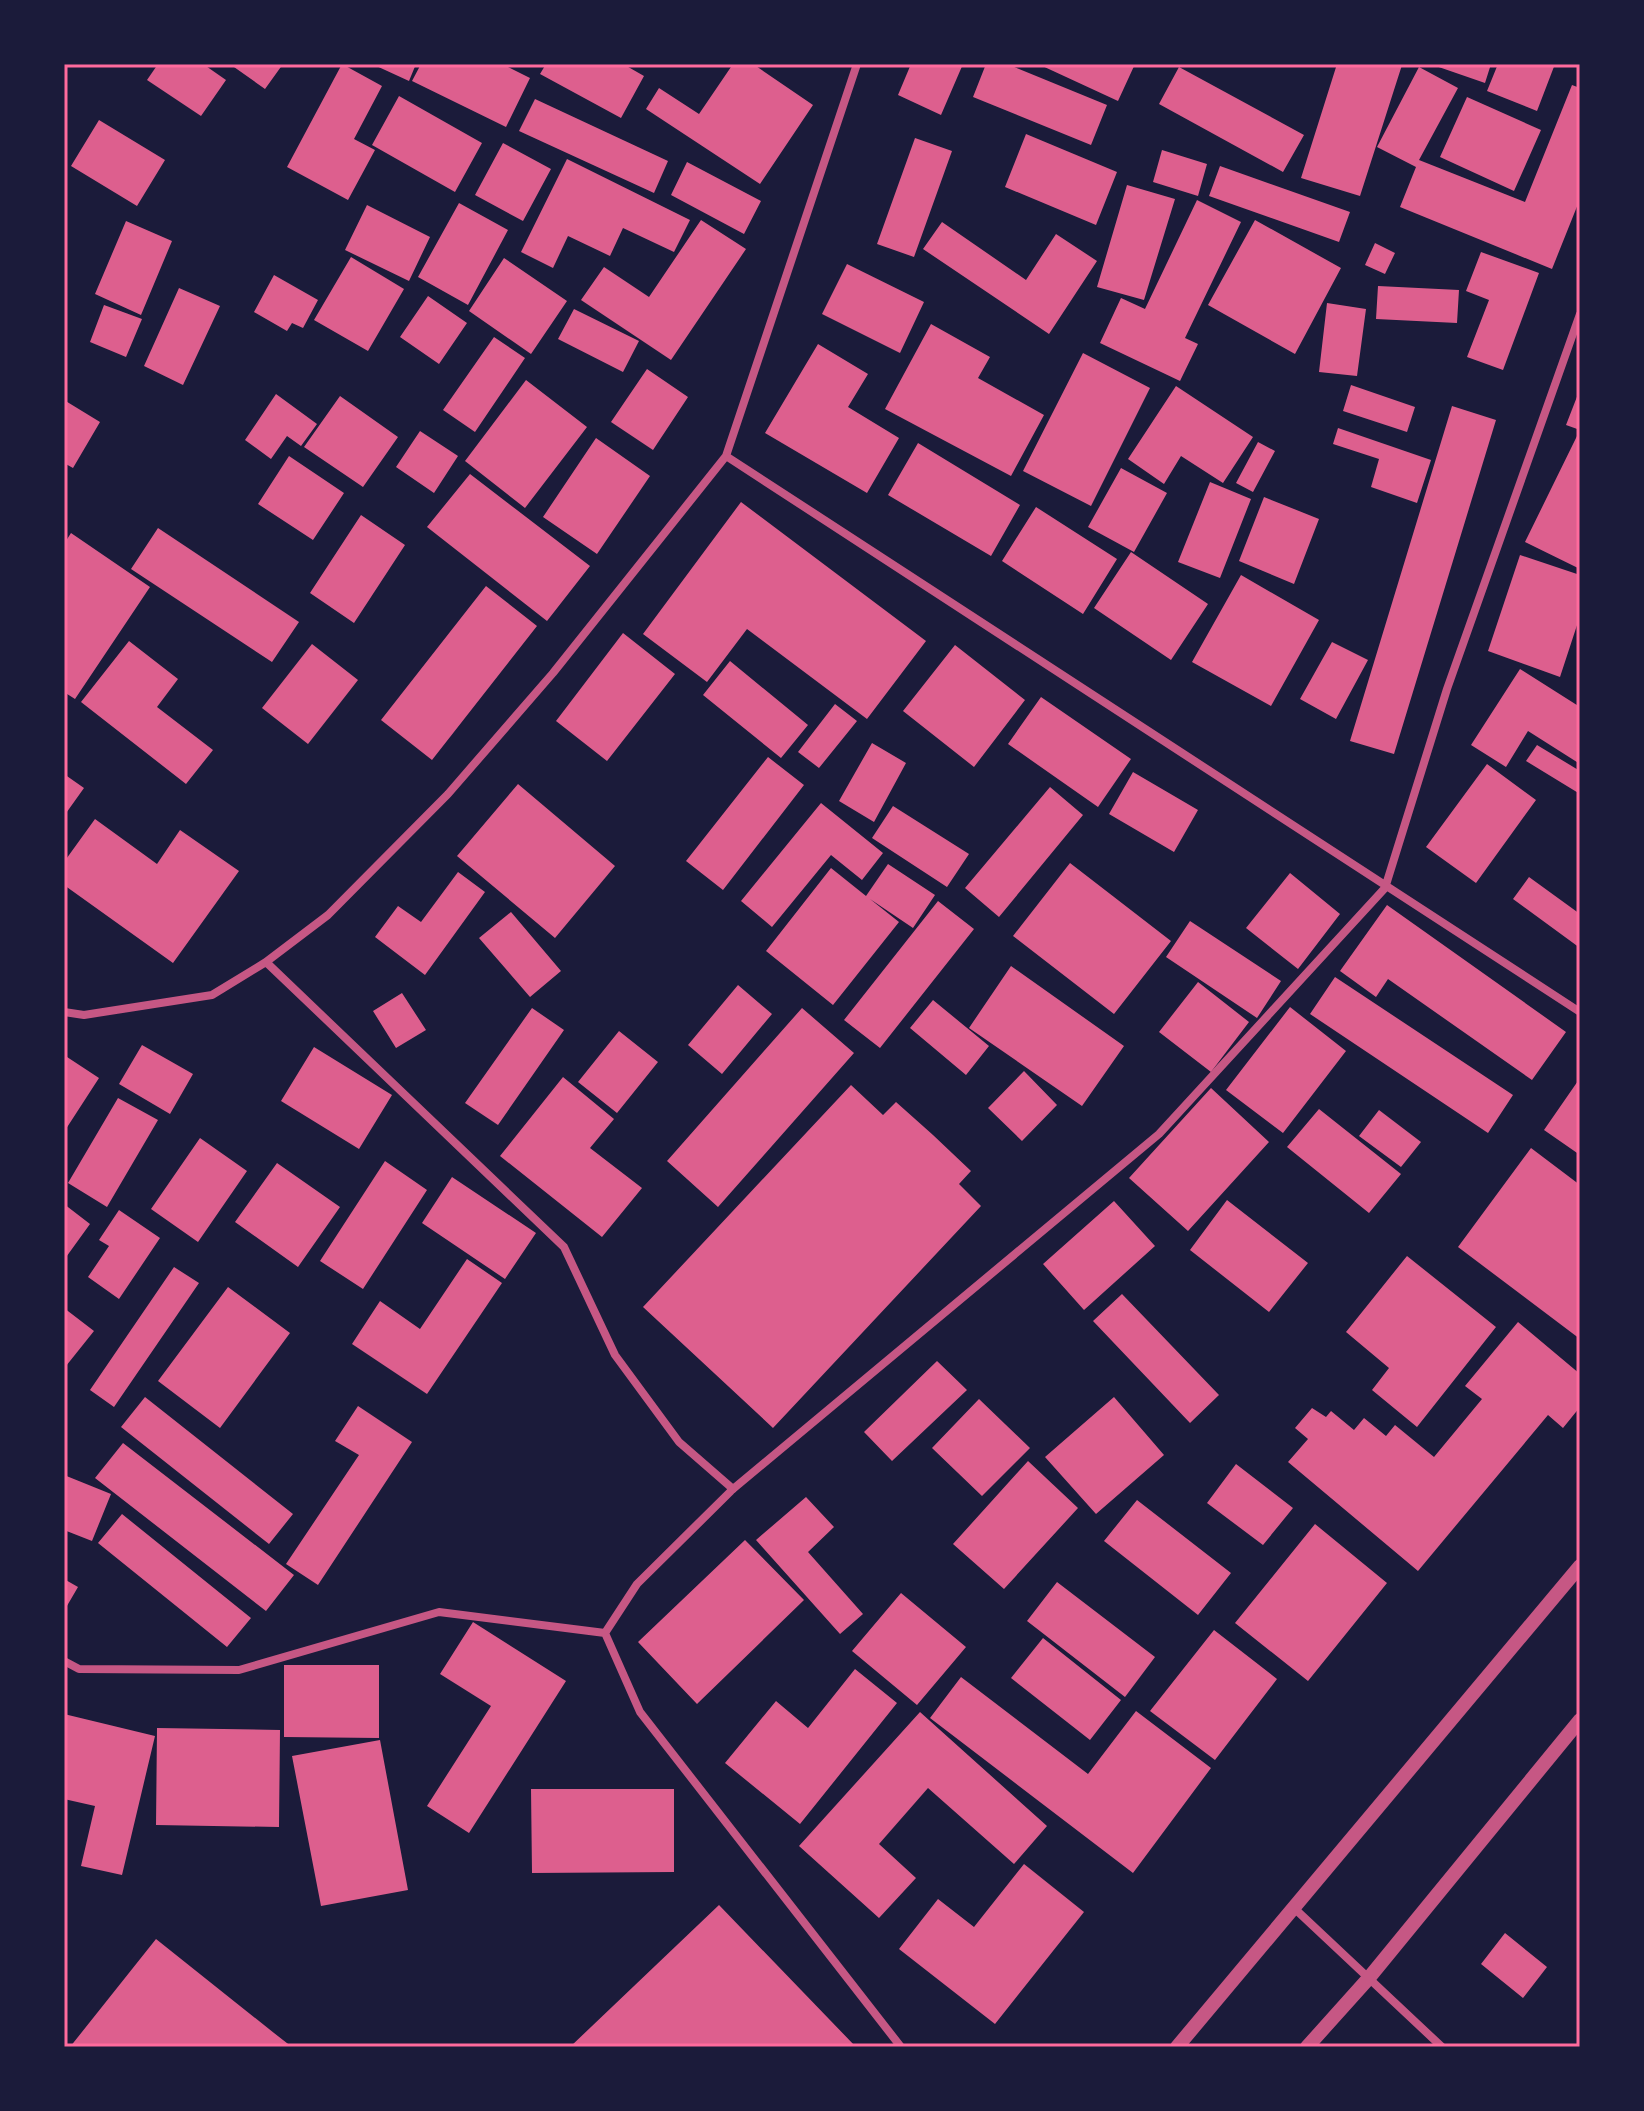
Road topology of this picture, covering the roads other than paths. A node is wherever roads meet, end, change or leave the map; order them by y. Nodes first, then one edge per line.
1 (857, 64) edge
2 (1580, 314) edge
3 (726, 456) junction
4 (1385, 888) junction
5 (266, 962) junction
6 (64, 1012) edge
7 (1580, 1012) edge
8 (733, 1489) junction
9 (1580, 1566) edge
10 (605, 1633) junction
11 (64, 1661) edge
12 (1580, 1720) edge
13 (1294, 1908) junction
14 (1368, 1979) junction
15 (901, 2047) edge
16 (1177, 2047) edge
17 (1307, 2047) edge
18 (1442, 2047) edge

1 - 3 street
2 - 4 street
3 - 4 street
3 - 5 street
4 - 7 street
4 - 8 street
5 - 6 street
5 - 8 street
8 - 10 street
9 - 13 street
10 - 11 street
10 - 15 street
12 - 14 street
13 - 14 street
13 - 16 street
14 - 17 street
14 - 18 street

